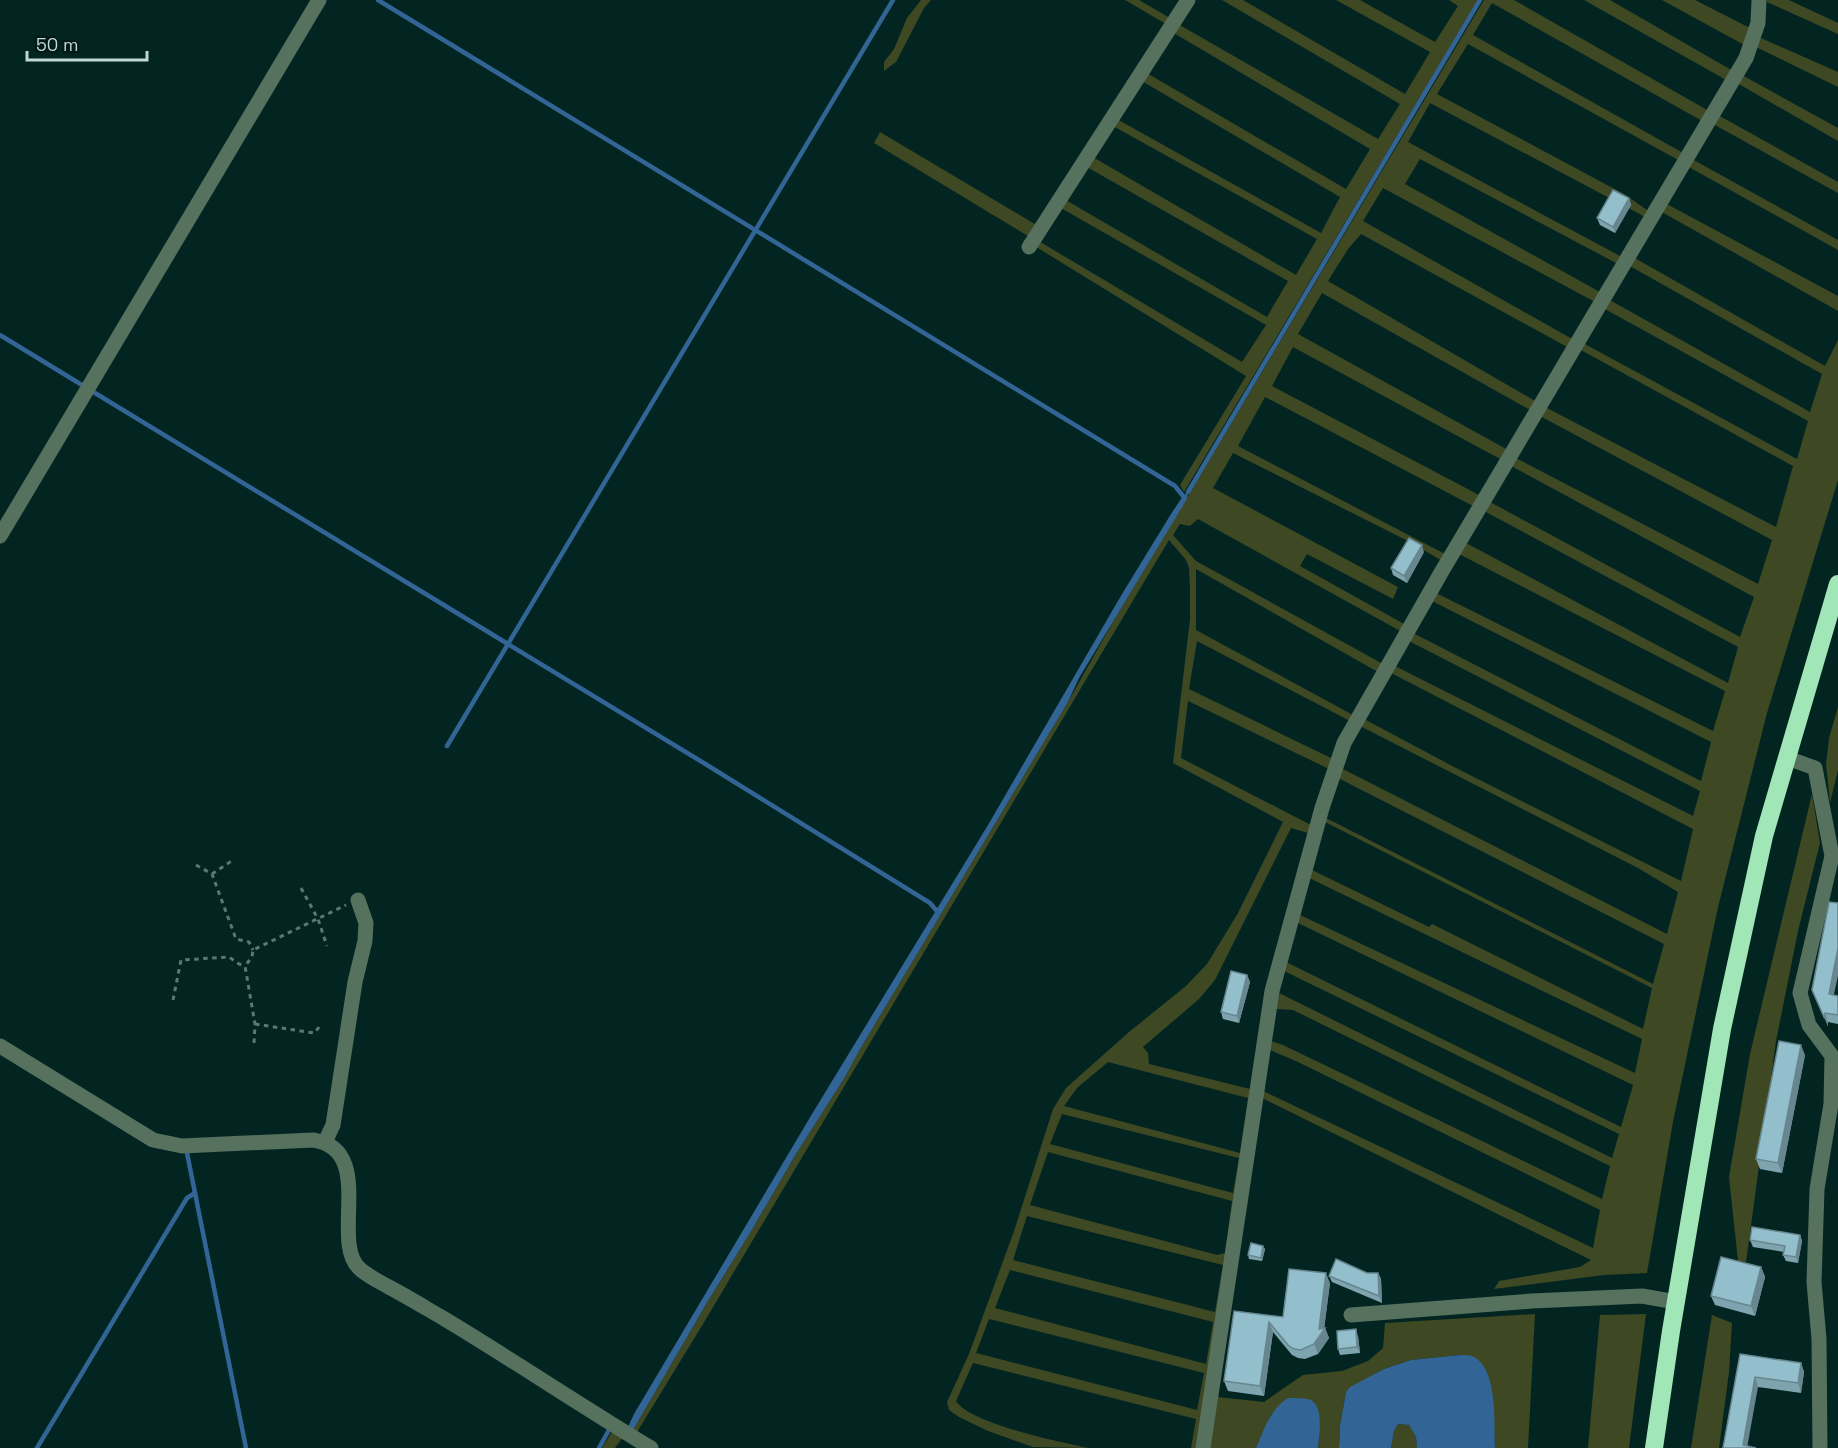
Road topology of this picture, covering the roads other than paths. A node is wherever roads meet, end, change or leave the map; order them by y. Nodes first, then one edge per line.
1 (319, 0) edge
2 (1188, 0) edge
3 (1760, 0) edge
4 (1029, 246) dead end
5 (0, 536) edge
6 (1838, 584) edge
7 (1787, 758) junction
8 (1835, 861) edge
9 (358, 900) road end
10 (0, 1047) edge
11 (325, 1142) junction
12 (1676, 1302) junction
13 (1351, 1315) dead end
14 (651, 1448) edge
15 (1203, 1448) edge
16 (1654, 1448) edge
17 (1820, 1448) edge

1 - 5 street
2 - 4 street
3 - 15 street
6 - 7 highway
7 - 8 street
7 - 12 highway
8 - 17 street
9 - 11 street
10 - 11 street
11 - 14 street
12 - 13 street
12 - 16 highway

